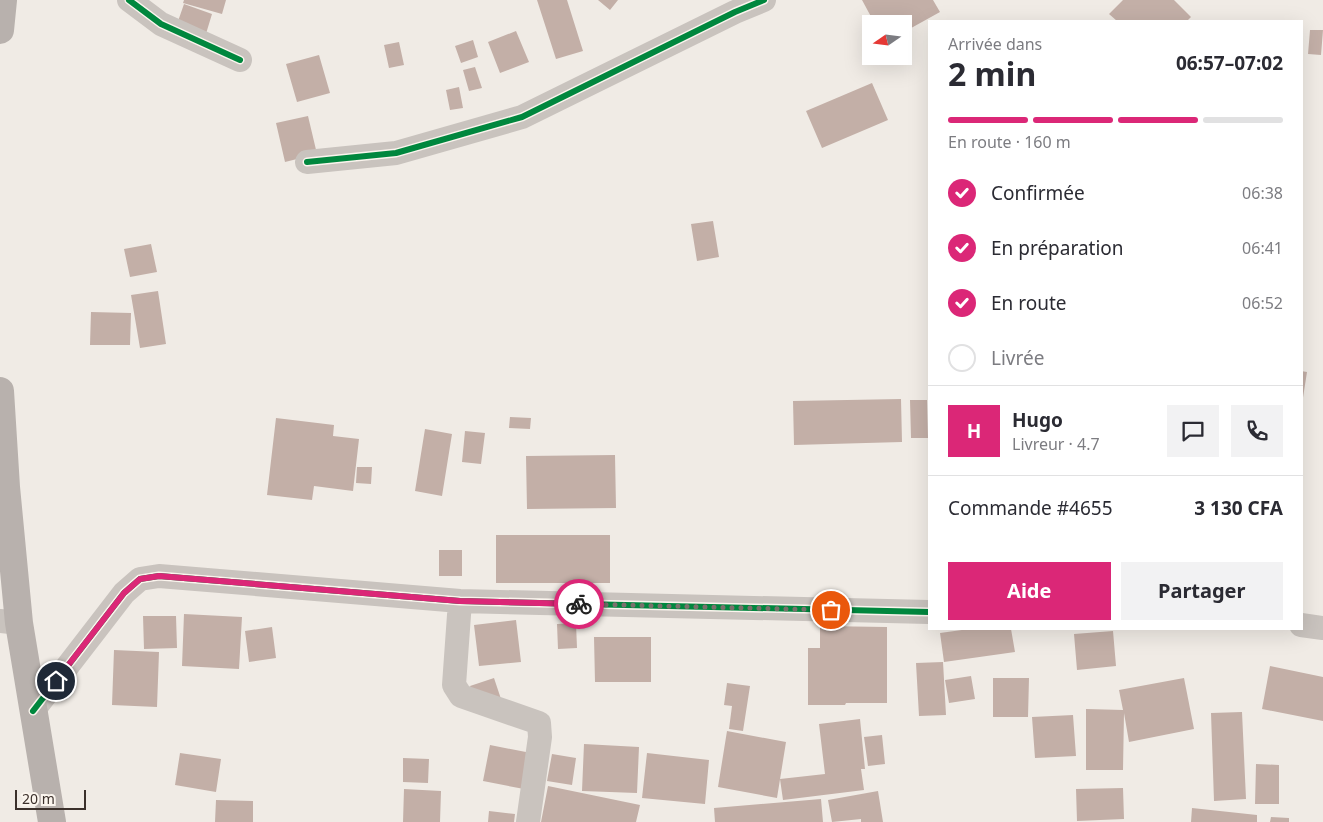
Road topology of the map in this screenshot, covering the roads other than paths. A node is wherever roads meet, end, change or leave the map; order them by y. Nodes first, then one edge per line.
1 (3, 0) edge
2 (129, 0) edge
3 (764, 0) edge
4 (0, 30) edge
5 (240, 60) dead end
6 (307, 162) dead end
7 (0, 391) edge
8 (460, 601) junction
9 (928, 612) edge
10 (10, 622) edge
11 (1303, 625) edge
12 (1323, 628) edge
13 (33, 711) junction
14 (52, 822) edge
15 (528, 822) edge

1 - 4 main road
2 - 5 street
3 - 6 street
7 - 10 main road
8 - 9 street
8 - 13 street
8 - 15 street
10 - 13 main road
11 - 12 street
13 - 14 main road

